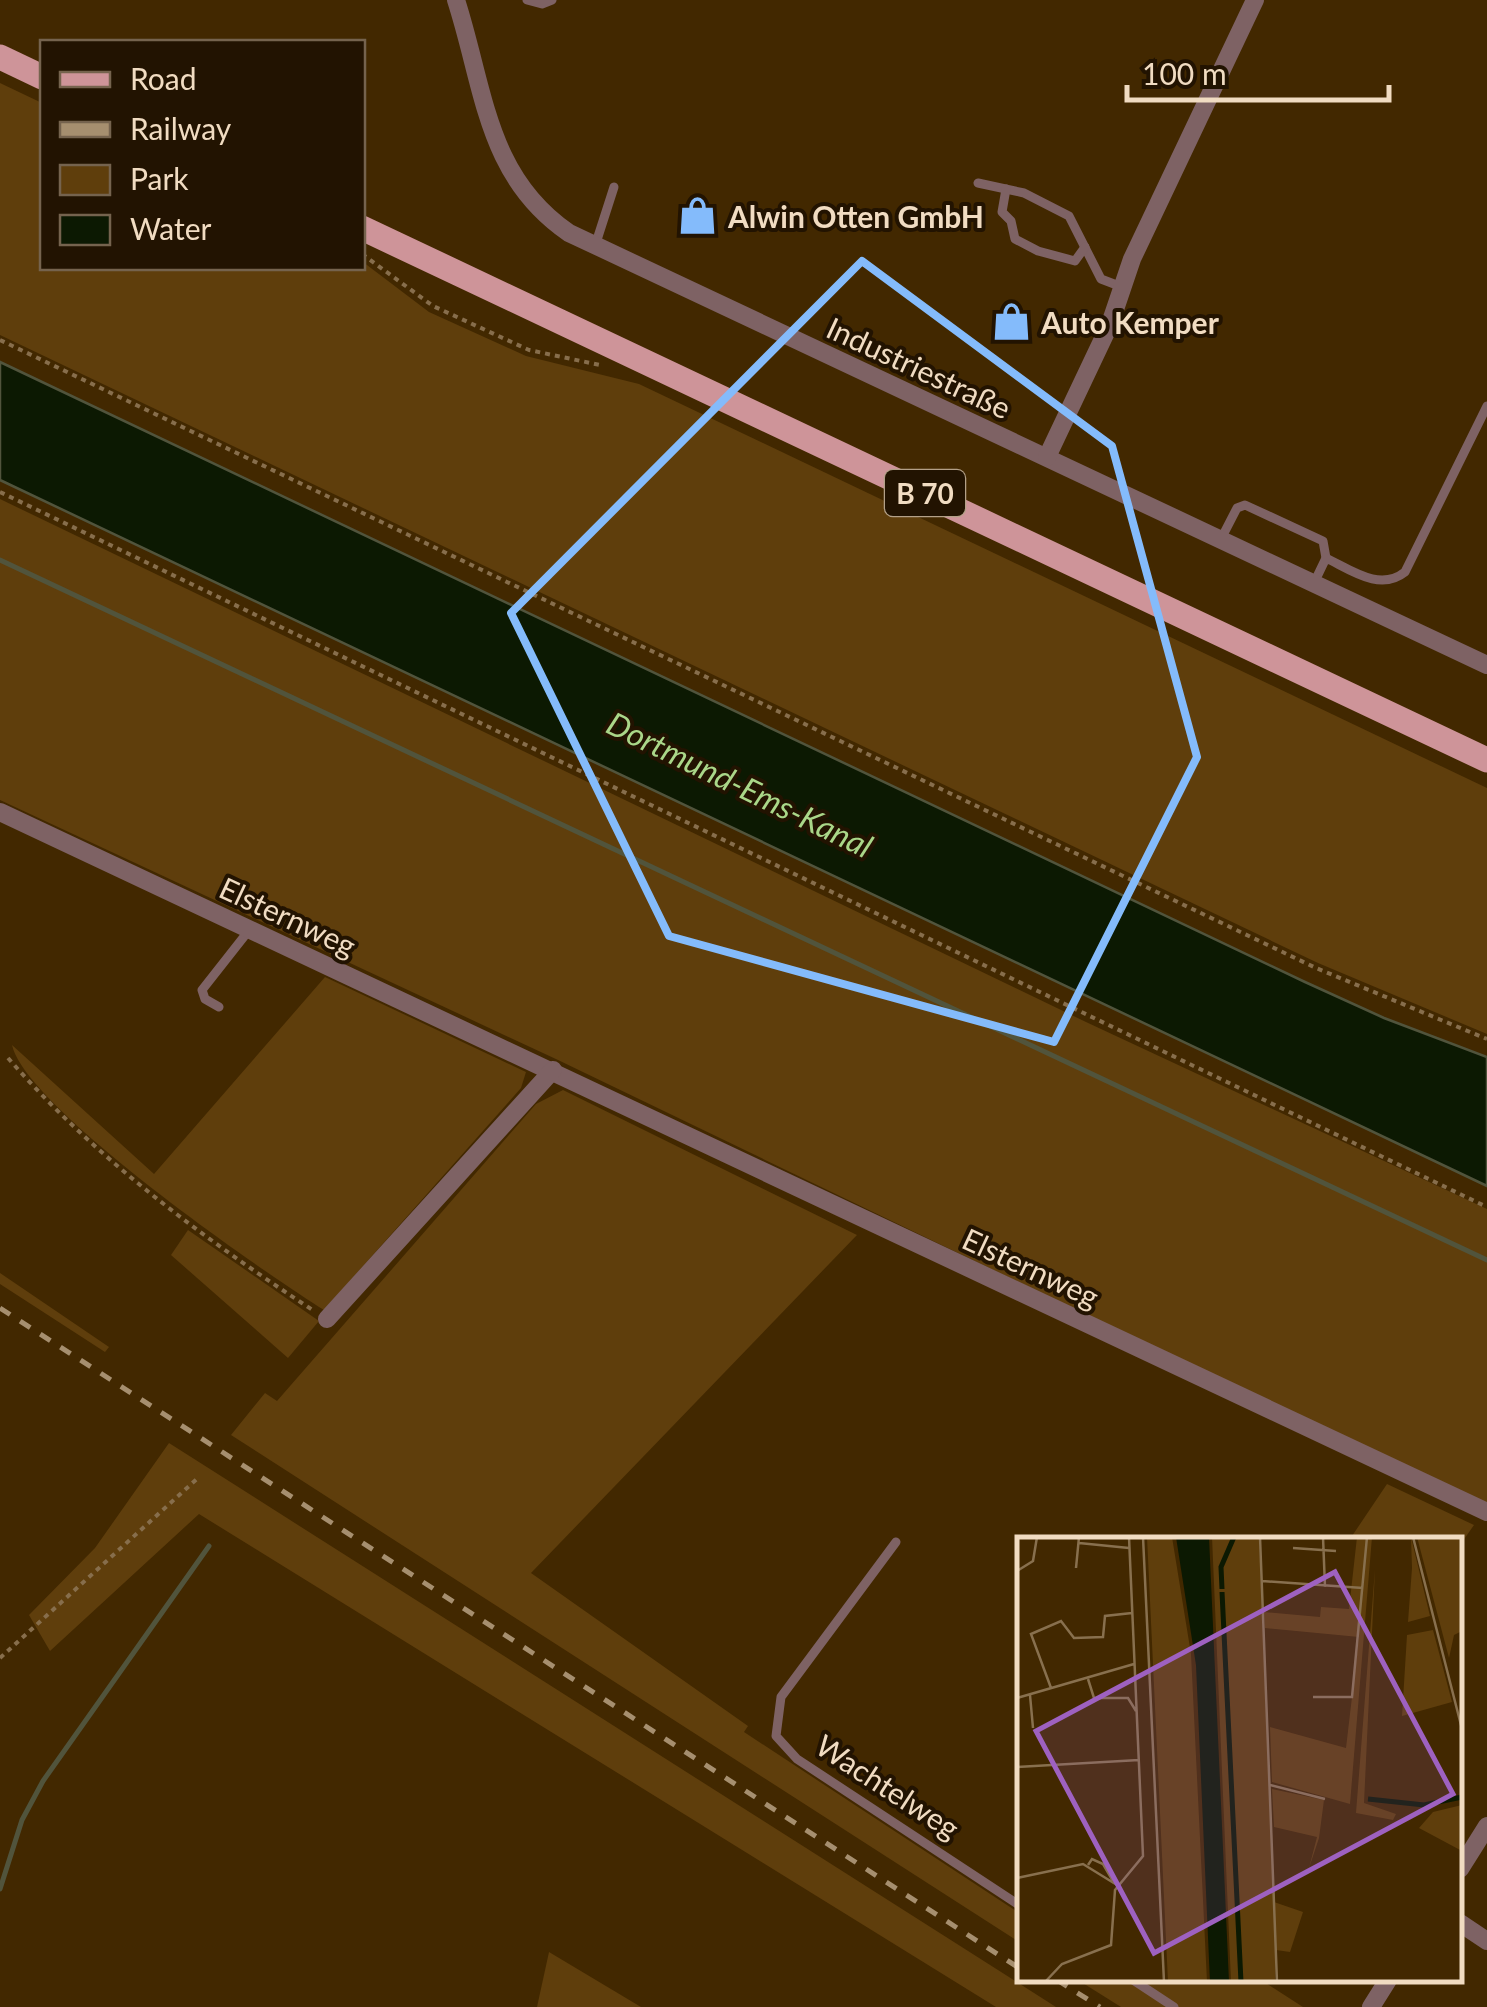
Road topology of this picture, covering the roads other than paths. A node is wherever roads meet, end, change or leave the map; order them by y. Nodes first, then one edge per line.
1 (456, 0) edge
2 (527, 0) edge
3 (552, 0) edge
4 (1254, 0) edge
5 (0, 57) edge
6 (40, 76) edge
7 (978, 183) dead end
8 (614, 187) dead end
9 (1006, 189) junction
10 (365, 229) edge
11 (595, 246) junction
12 (1085, 248) junction
13 (1122, 288) junction
14 (1487, 406) edge
15 (1047, 456) junction
16 (1221, 538) junction
17 (1326, 558) junction
18 (1314, 583) junction
19 (1487, 665) edge
20 (1487, 760) edge
21 (0, 812) edge
22 (250, 929) junction
23 (219, 1007) dead end
24 (553, 1070) junction
25 (326, 1319) road end
26 (1487, 1512) edge
27 (896, 1542) dead end
28 (1487, 1826) edge
29 (1462, 1866) edge
30 (1017, 1903) edge
31 (1462, 1924) edge
32 (1487, 1941) edge
33 (1136, 1982) edge
34 (1387, 1982) edge
35 (1174, 2007) edge
36 (1370, 2007) edge

1 - 11 street, Industriestraße
2 - 3 lane
4 - 13 street
5 - 6 main road
7 - 9 lane
8 - 11 lane
9 - 12 lane
9 - 12 lane
10 - 20 main road, B 70
11 - 15 street, Industriestraße
12 - 13 lane
13 - 15 street
14 - 17 lane
15 - 16 street, Industriestraße
16 - 17 lane
16 - 18 street, Industriestraße
17 - 18 lane
18 - 19 street, Industriestraße
21 - 22 street, Elsternweg
22 - 23 lane
22 - 24 street, Elsternweg
24 - 25 street
24 - 26 street, Elsternweg
27 - 30 lane, Wachtelweg
28 - 29 street
31 - 32 street
33 - 35 lane
34 - 36 street

